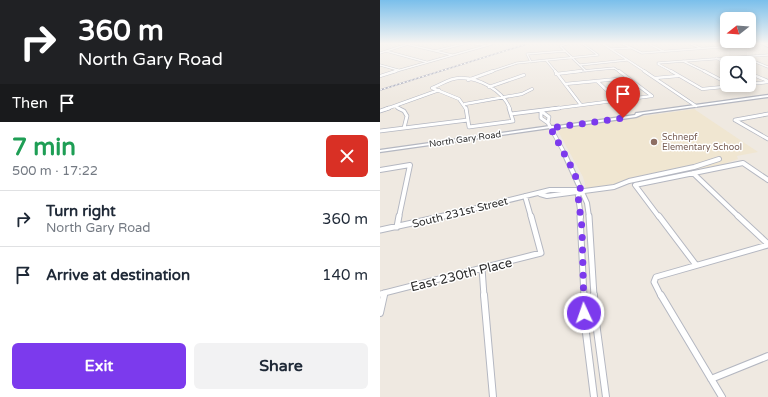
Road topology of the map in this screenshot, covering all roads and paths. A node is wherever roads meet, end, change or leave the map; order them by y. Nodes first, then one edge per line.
1 (425, 63) edge
2 (528, 63) edge
3 (548, 63) edge
4 (592, 63) edge
5 (631, 63) edge
6 (670, 63) edge
7 (686, 63) edge
8 (757, 63) edge
9 (579, 64) joint
10 (380, 65) edge
11 (768, 67) edge
12 (586, 70) junction
13 (399, 71) junction
14 (524, 74) dead end
15 (556, 74) junction
16 (380, 76) edge
17 (678, 76) junction
18 (756, 76) edge
19 (628, 78) junction
20 (655, 78) junction
21 (467, 80) junction
22 (720, 80) edge
23 (597, 81) junction
24 (768, 81) edge
25 (756, 83) edge
26 (565, 84) junction
27 (489, 87) junction
28 (720, 87) edge
29 (532, 89) dead end
30 (439, 90) junction
31 (768, 96) edge
32 (505, 98) junction
33 (618, 100) junction
34 (465, 104) junction
35 (581, 105) junction
36 (394, 106) junction
37 (696, 106) junction
38 (380, 111) edge
39 (541, 111) junction
40 (511, 114) junction
41 (768, 114) edge
42 (547, 116) junction
43 (541, 117) junction
44 (468, 120) junction
45 (549, 125) junction
46 (404, 128) junction
47 (380, 131) edge
48 (768, 139) edge
49 (380, 152) edge
50 (719, 159) dead end
51 (380, 170) edge
52 (693, 173) junction
53 (768, 180) edge
54 (581, 190) junction
55 (525, 196) junction
56 (397, 227) junction
57 (380, 230) edge
58 (768, 244) edge
59 (696, 266) junction
60 (482, 268) junction
61 (382, 293) edge
62 (380, 312) edge
63 (768, 356) edge
64 (711, 379) junction
65 (494, 397) edge
66 (594, 397) edge
67 (606, 397) edge
68 (722, 397) edge

1 - 13 street
2 - 21 street
3 - 15 street
4 - 9 street
5 - 20 street
6 - 17 street
7 - 22 street
8 - 11 street
9 - 12 street
10 - 13 street
12 - 15 street
12 - 19 street
13 - 16 street
14 - 27 street
15 - 26 street
17 - 20 street
17 - 28 street
18 - 24 street
19 - 23 street
19 - 33 street
20 - 37 street
21 - 27 street
21 - 30 street
23 - 26 street
23 - 33 street
24 - 25 street
26 - 35 street
27 - 32 street
29 - 32 street
30 - 34 street
30 - 36 street
31 - 37 main road, North Gary Road
32 - 34 street
32 - 40 street
33 - 35 street
34 - 44 street
35 - 39 street
36 - 38 street
36 - 46 street
37 - 45 main road, North Gary Road
39 - 40 street
39 - 42 street
39 - 43 street
40 - 44 street
41 - 48 street
42 - 43 street
42 - 45 street
43 - 45 street
44 - 46 street
45 - 49 main road, North Gary Road
45 - 54 street
46 - 47 street
50 - 54 street, South 231st Street
51 - 56 street
52 - 53 street
52 - 58 street
52 - 59 street
54 - 55 street, South 231st Street
54 - 66 street
54 - 67 street
55 - 56 street, South 231st Street
55 - 60 street, East 230th Place
56 - 57 street, South 231st Street
58 - 59 street
59 - 64 street
60 - 61 street, East 230th Place
60 - 65 street
61 - 62 street
63 - 64 street
64 - 68 street

